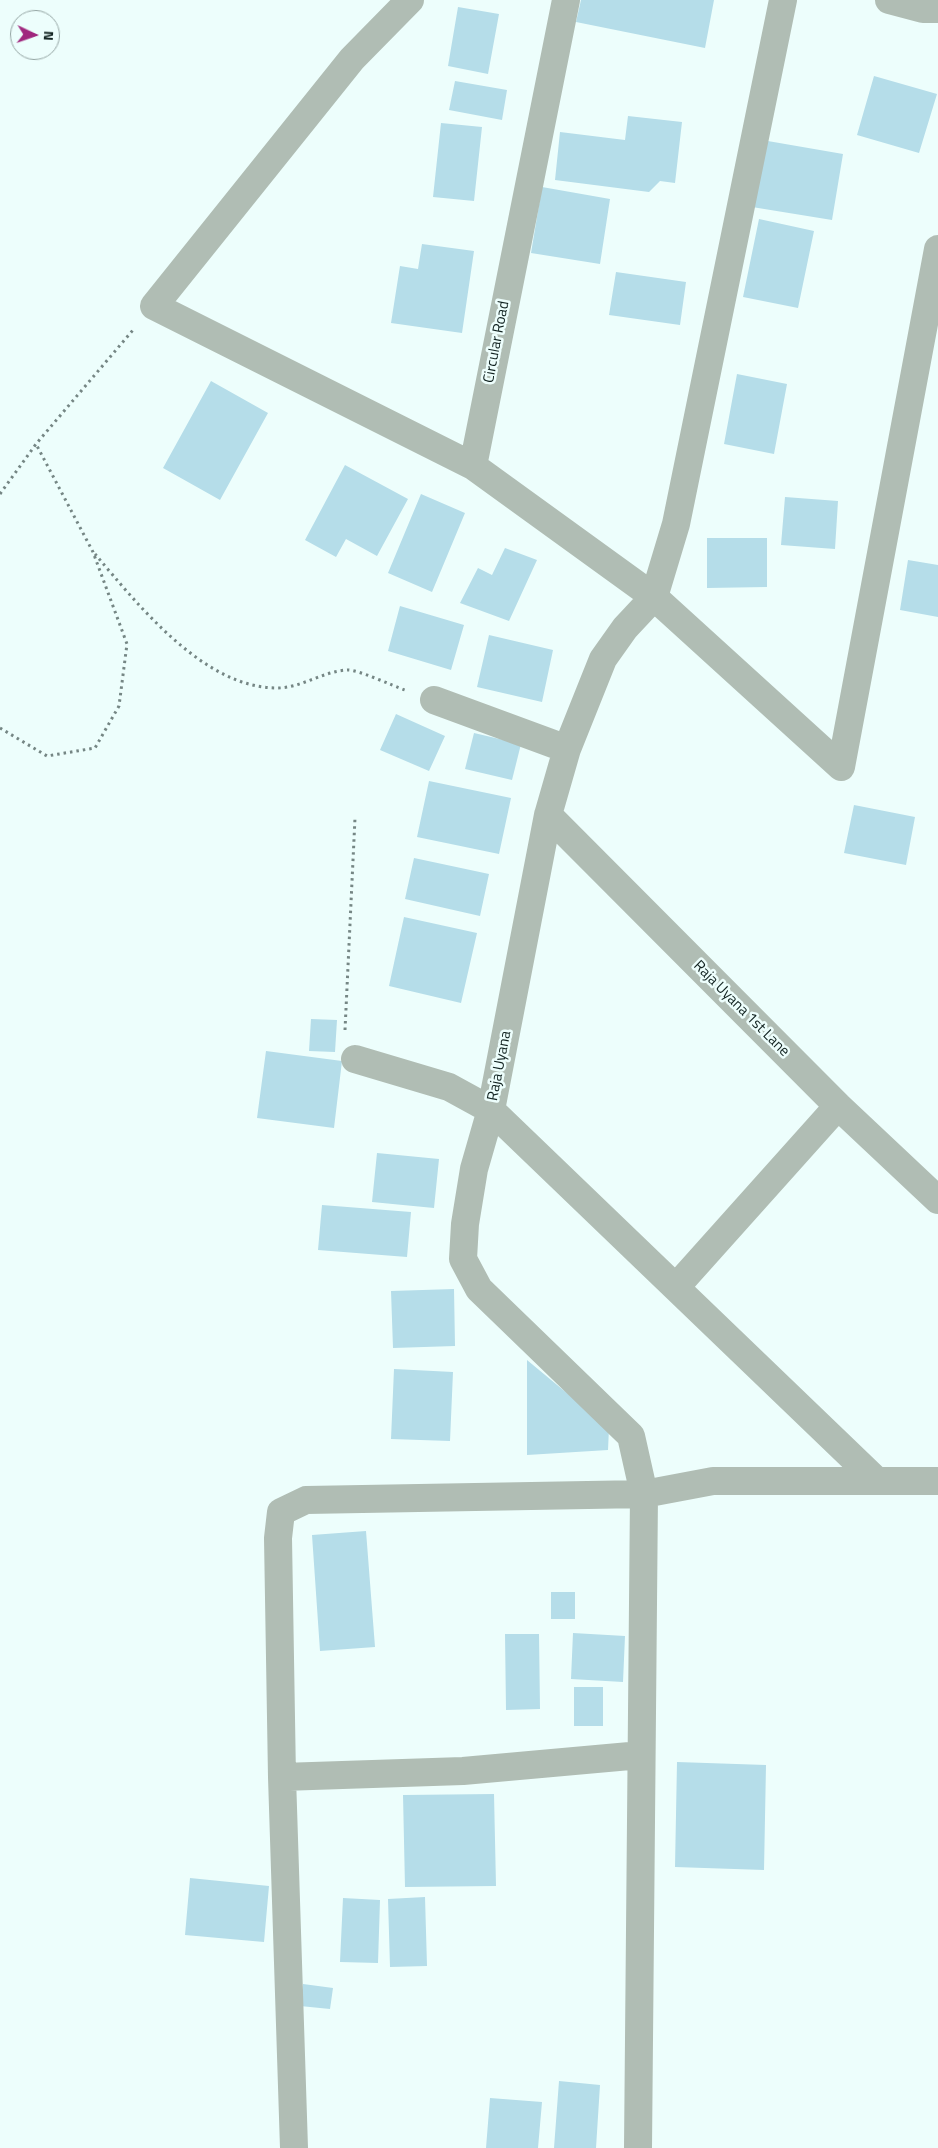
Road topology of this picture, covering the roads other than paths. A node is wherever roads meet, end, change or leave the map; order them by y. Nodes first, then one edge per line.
1 (410, 0) edge
2 (566, 0) edge
3 (783, 0) edge
4 (890, 0) edge
5 (938, 9) edge
6 (938, 249) edge
7 (472, 466) junction
8 (654, 596) junction
9 (434, 700) road end
10 (567, 749) junction
11 (548, 814) junction
12 (355, 1059) road end
13 (838, 1106) junction
14 (491, 1110) junction
15 (938, 1200) edge
16 (676, 1288) junction
17 (877, 1481) junction
18 (938, 1481) edge
19 (644, 1494) junction
20 (641, 1755) junction
21 (282, 1777) junction
22 (294, 2148) edge
23 (638, 2148) edge

1 - 7 street
2 - 7 street, Circular Road
3 - 8 street
4 - 5 street
6 - 8 street
7 - 8 street
8 - 10 street, Raja Uyana
9 - 10 street
10 - 11 street, Raja Uyana
11 - 13 street, Raja Uyana 1st Lane
11 - 14 street, Raja Uyana
12 - 14 street
13 - 15 street, Raja Uyana 1st Lane
13 - 16 street
14 - 16 street
14 - 19 street, Raja Uyana
16 - 17 street
17 - 18 street
17 - 19 street
19 - 20 street, Raja Uyana
19 - 21 street
20 - 21 street
20 - 23 street, Raja Uyana
21 - 22 street

